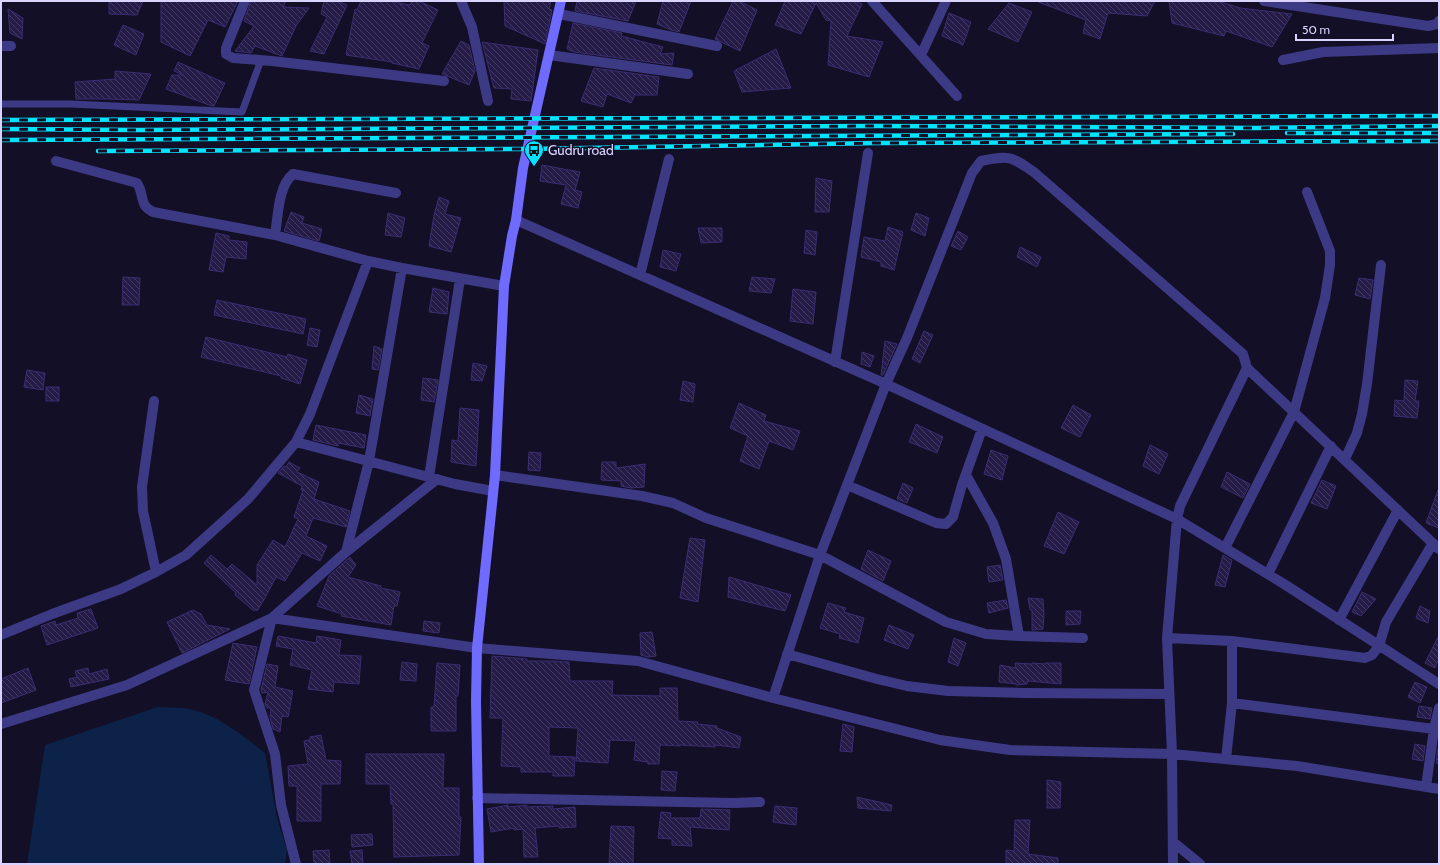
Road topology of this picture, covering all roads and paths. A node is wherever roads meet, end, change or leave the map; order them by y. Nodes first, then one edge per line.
1 (245, 1) edge
2 (461, 1) edge
3 (561, 1) edge
4 (872, 1) edge
5 (946, 1) edge
6 (1264, 1) edge
7 (1317, 5) edge
8 (559, 14) junction
9 (1439, 21) edge
10 (717, 46) dead end
11 (1439, 48) edge
12 (549, 55) junction
13 (921, 55) junction
14 (261, 60) junction
15 (1283, 60) dead end
16 (688, 74) dead end
17 (444, 81) dead end
18 (957, 96) dead end
19 (488, 101) dead end
20 (1, 104) edge
21 (868, 153) dead end
22 (670, 159) dead end
23 (56, 161) dead end
24 (1307, 192) dead end
25 (396, 193) dead end
26 (516, 220) junction
27 (275, 236) junction
28 (368, 261) junction
29 (1381, 265) dead end
30 (402, 268) junction
31 (640, 275) junction
32 (460, 279) junction
33 (504, 286) junction
34 (834, 362) junction
35 (1247, 368) junction
36 (886, 384) junction
37 (154, 401) dead end
38 (1294, 412) junction
39 (982, 429) junction
40 (296, 442) junction
41 (1331, 446) junction
42 (1345, 459) junction
43 (369, 461) junction
44 (966, 474) junction
45 (495, 475) junction
46 (433, 478) junction
47 (847, 485) junction
48 (493, 491) junction
49 (1398, 510) junction
50 (1177, 519) junction
51 (1436, 546) edge
52 (1225, 548) junction
53 (346, 552) junction
54 (820, 555) junction
55 (156, 572) junction
56 (1268, 574) junction
57 (272, 618) junction
58 (1339, 620) junction
59 (1, 635) edge
60 (1019, 636) junction
61 (1083, 638) dead end
62 (1167, 638) junction
63 (1232, 642) junction
64 (1379, 646) junction
65 (477, 648) junction
66 (787, 654) junction
67 (1439, 684) edge
68 (1169, 694) junction
69 (773, 698) junction
70 (1232, 703) junction
71 (1439, 708) edge
72 (1, 724) edge
73 (1434, 729) junction
74 (1172, 754) junction
75 (1226, 759) junction
76 (1426, 787) junction
77 (1439, 789) edge
78 (477, 798) junction
79 (760, 802) dead end
80 (1172, 842) junction
81 (296, 864) edge
82 (479, 864) edge
83 (1173, 864) edge
84 (1200, 864) edge

1 - 14 street
2 - 19 street
3 - 8 street
4 - 13 street
5 - 13 street
6 - 7 street
7 - 9 street
8 - 10 street
8 - 12 street
11 - 15 street
12 - 16 street
12 - 26 street
13 - 18 street
14 - 17 street
14 - 20 lane
21 - 34 street
22 - 31 street
23 - 27 street
24 - 38 street
25 - 27 street
26 - 31 street
26 - 33 street
27 - 28 street
28 - 30 street
28 - 40 street
29 - 42 street
30 - 32 street
30 - 43 street
31 - 34 street
32 - 33 street
32 - 46 street
33 - 45 street
34 - 36 street
35 - 36 street
35 - 38 street
35 - 50 street
36 - 39 street
36 - 47 street
37 - 55 street
38 - 41 street
38 - 52 street
39 - 44 street
39 - 50 street
40 - 43 street
40 - 55 street
41 - 42 street
41 - 56 street
42 - 49 street
43 - 46 street
43 - 53 street
44 - 47 street
44 - 60 street
45 - 48 street
45 - 54 street
46 - 48 street
46 - 53 street
47 - 54 street
48 - 65 street
49 - 51 street
49 - 58 street
50 - 52 street
50 - 62 street
51 - 64 street
52 - 56 street
53 - 57 street
54 - 60 street
54 - 66 street
55 - 59 street
56 - 58 street
57 - 65 street
57 - 72 street
57 - 81 street
58 - 64 street
60 - 61 street
62 - 63 street
62 - 68 street
63 - 64 street
63 - 70 street
64 - 67 street
65 - 69 street
65 - 78 street
66 - 68 street
66 - 69 street
68 - 74 street
69 - 74 street
70 - 73 street
70 - 75 street
71 - 73 street
73 - 76 street
74 - 75 street
74 - 80 street
75 - 76 street
76 - 77 street
78 - 79 street
78 - 82 street
80 - 83 street
80 - 84 street

